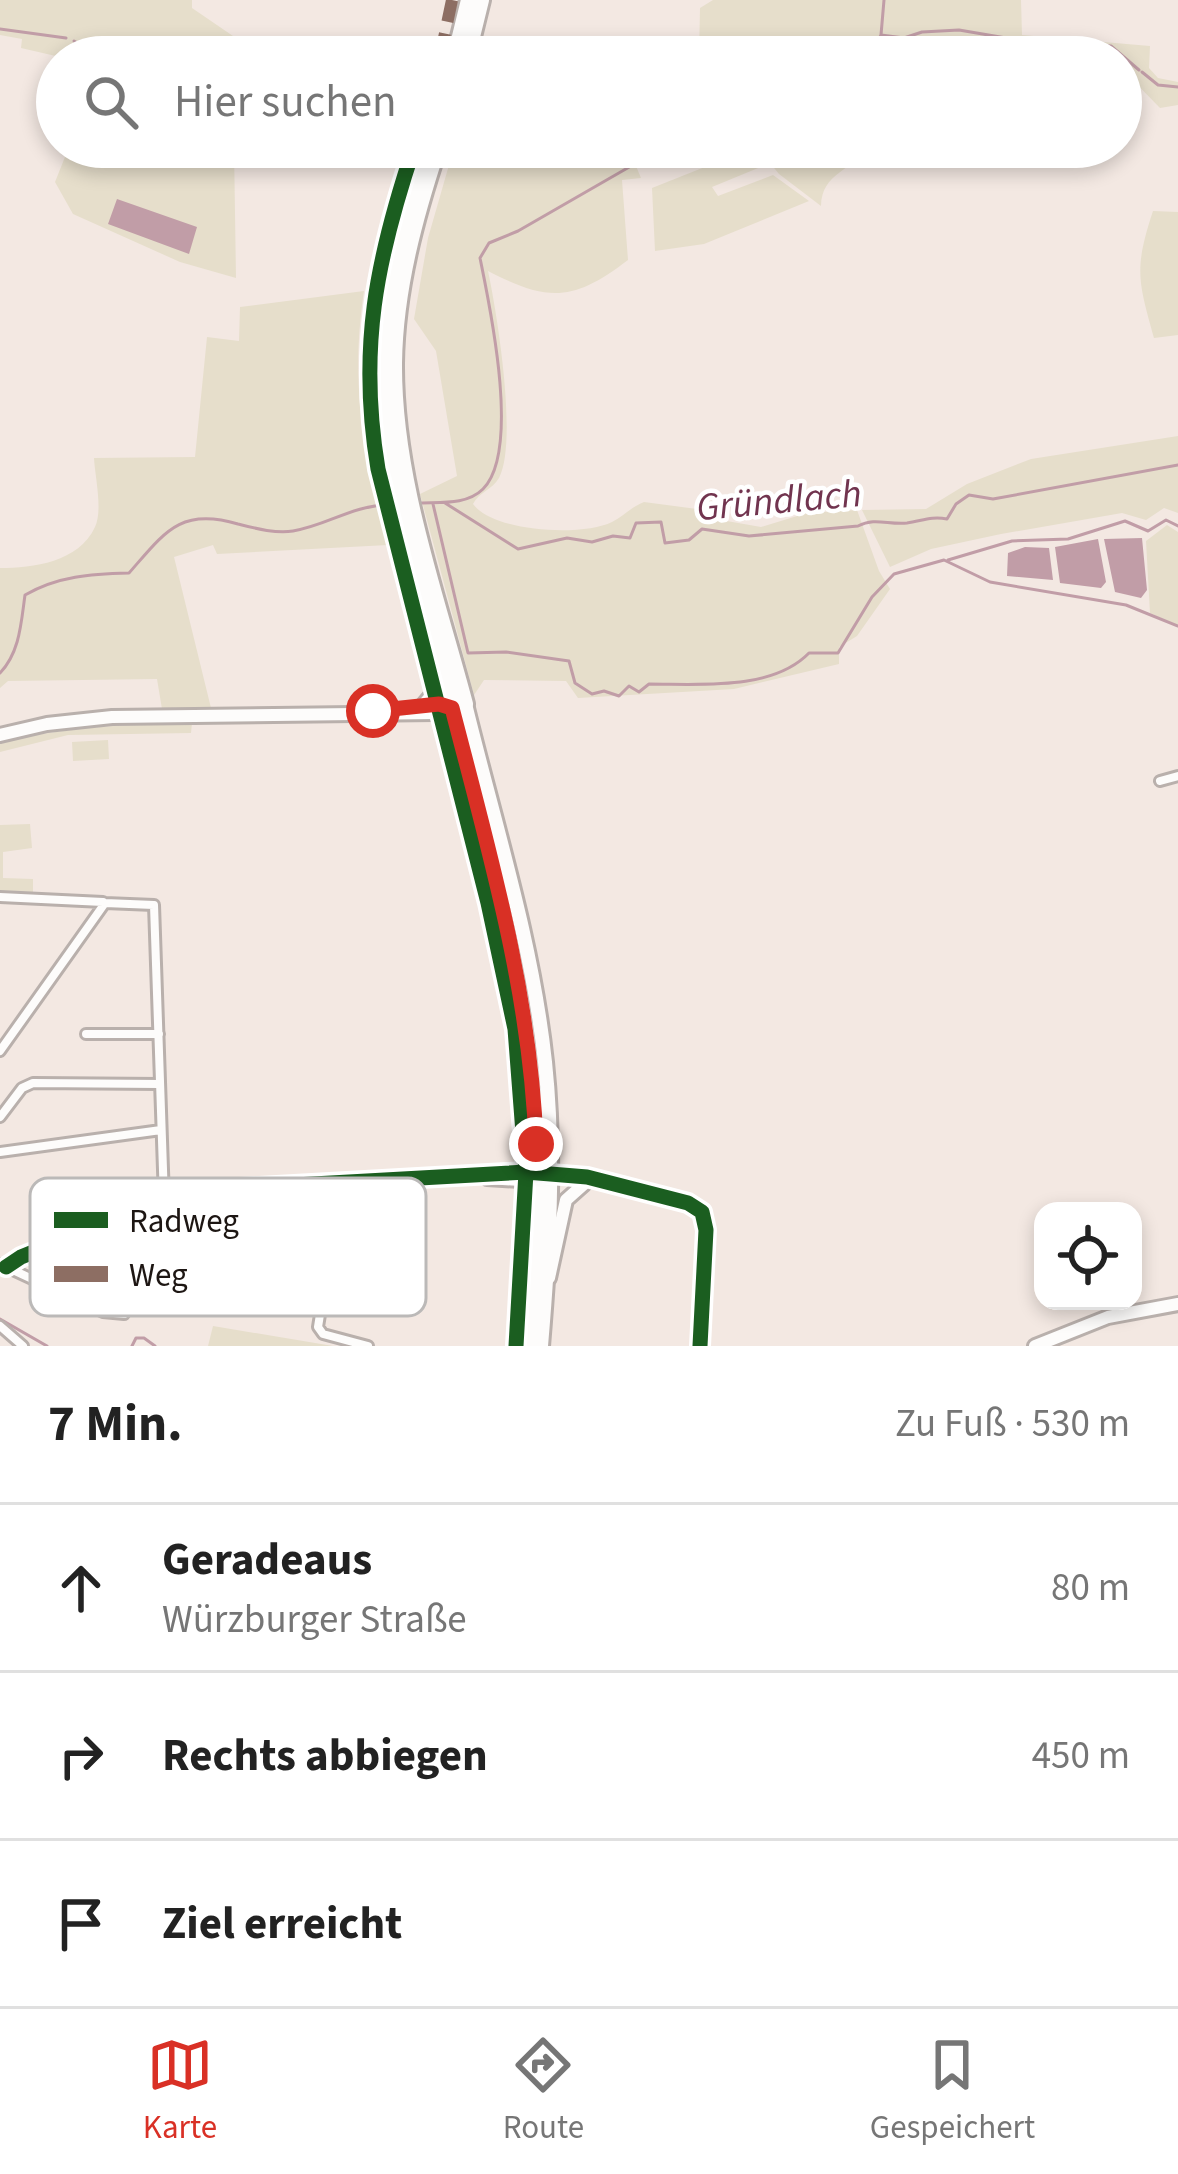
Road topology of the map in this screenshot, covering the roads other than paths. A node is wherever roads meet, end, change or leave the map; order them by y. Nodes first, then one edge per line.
1 (469, 0) edge
2 (482, 0) edge
3 (460, 36) edge
4 (473, 36) edge
5 (419, 168) edge
6 (432, 168) edge
7 (406, 502) junction
8 (442, 672) junction
9 (425, 706) junction
10 (458, 706) junction
11 (373, 711) junction
12 (0, 735) edge
13 (1178, 776) edge
14 (1160, 781) dead end
15 (0, 897) edge
16 (105, 903) junction
17 (86, 1034) dead end
18 (160, 1034) junction
19 (0, 1051) edge
20 (160, 1084) junction
21 (0, 1117) edge
22 (160, 1130) junction
23 (0, 1152) edge
24 (163, 1178) edge
25 (544, 1178) junction
26 (426, 1180) edge
27 (601, 1181) junction
28 (584, 1184) junction
29 (546, 1284) junction
30 (1178, 1304) edge
31 (320, 1316) edge
32 (0, 1327) edge
33 (23, 1346) edge
34 (368, 1346) edge
35 (528, 1346) edge
36 (541, 1346) edge
37 (700, 1346) edge
38 (1035, 1346) edge

1 - 3 highway
2 - 4 highway
5 - 7 highway
6 - 7 highway
7 - 8 highway
7 - 10 highway
8 - 9 highway
8 - 10 highway
9 - 10 street
9 - 11 street
10 - 11 street
10 - 25 main road
11 - 12 street
13 - 14 street
15 - 16 street
16 - 18 street
16 - 19 street
17 - 18 street
18 - 20 street
20 - 21 street
20 - 22 street
22 - 23 street
22 - 24 street
25 - 26 street
25 - 27 street
25 - 28 street
25 - 29 main road
25 - 35 main road
27 - 28 street
27 - 37 street
28 - 29 street
29 - 36 main road
30 - 38 street
31 - 34 street
32 - 33 street

